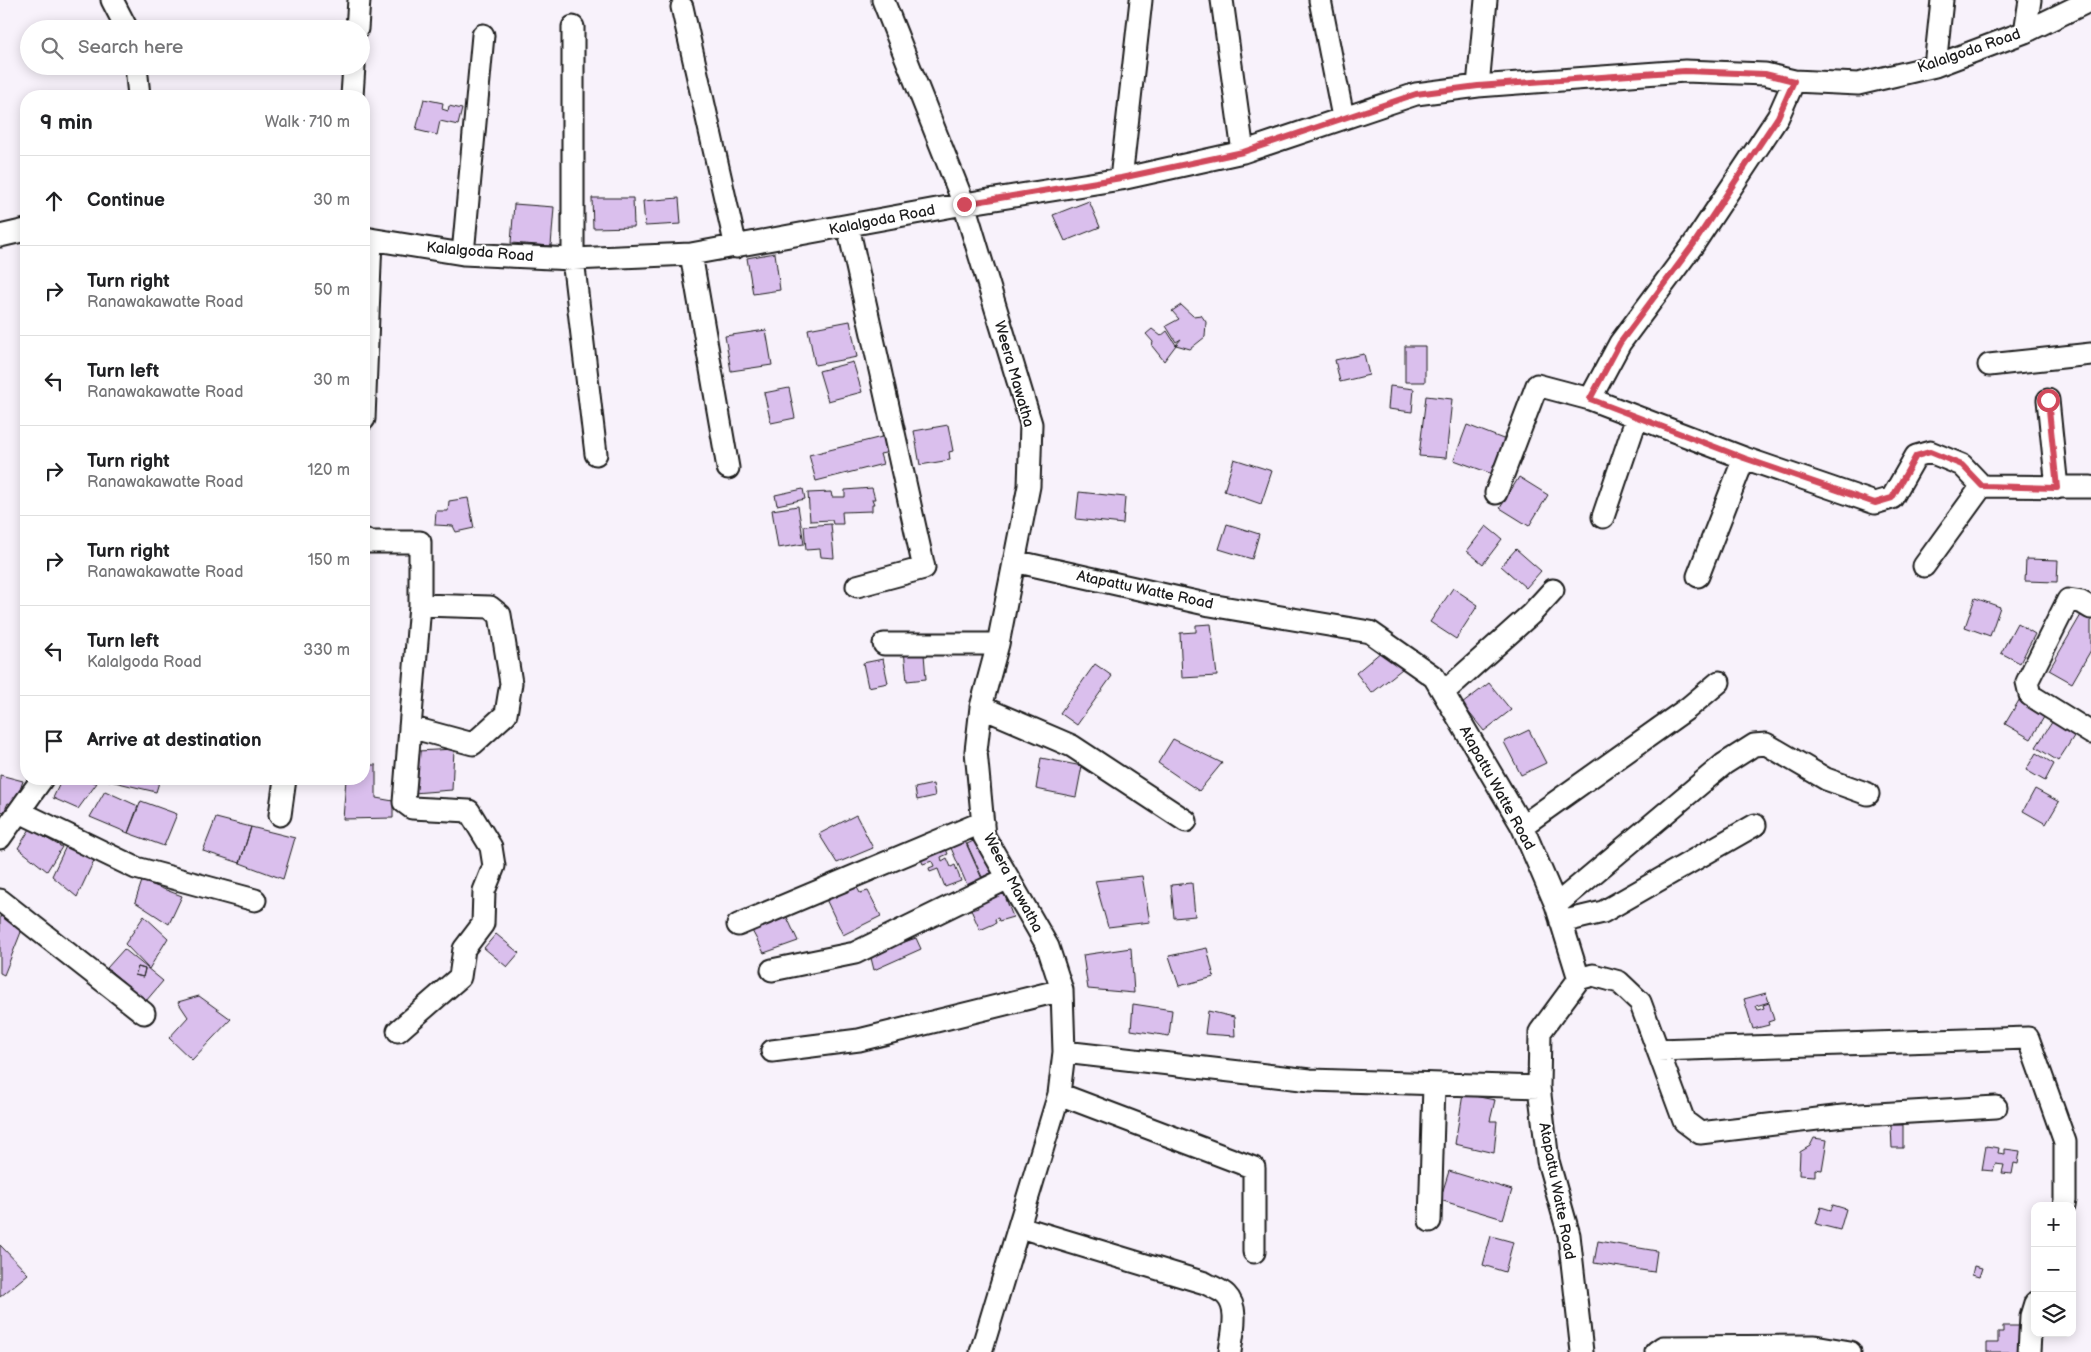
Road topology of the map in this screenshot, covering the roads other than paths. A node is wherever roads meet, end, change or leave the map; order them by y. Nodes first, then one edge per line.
1 (112, 0) edge
2 (360, 0) edge
3 (883, 0) edge
4 (1141, 0) edge
5 (1222, 0) edge
6 (1320, 0) edge
7 (1486, 0) edge
8 (1942, 0) edge
9 (2030, 0) edge
10 (2091, 0) edge
11 (682, 7) dead end
12 (122, 20) edge
13 (358, 20) edge
14 (573, 27) dead end
15 (2025, 32) junction
16 (482, 35) dead end
17 (1935, 66) junction
18 (137, 75) edge
19 (353, 75) edge
20 (1794, 81) junction
21 (1478, 86) junction
22 (138, 90) edge
23 (352, 90) edge
24 (1343, 117) junction
25 (1243, 152) junction
26 (1121, 178) junction
27 (964, 204) junction
28 (848, 226) junction
29 (20, 231) edge
30 (0, 236) edge
31 (370, 239) edge
32 (736, 247) junction
33 (463, 254) junction
34 (691, 254) junction
35 (573, 259) junction
36 (2091, 354) edge
37 (1989, 365) dead end
38 (1590, 399) junction
39 (2048, 400) dead end
40 (1637, 417) junction
41 (596, 454) dead end
42 (1744, 458) junction
43 (728, 468) dead end
44 (1982, 486) junction
45 (2091, 487) edge
46 (2057, 488) junction
47 (1496, 493) dead end
48 (1603, 517) dead end
49 (370, 542) edge
50 (1014, 560) junction
51 (1924, 566) dead end
52 (1698, 576) dead end
53 (857, 586) dead end
54 (1553, 590) dead end
55 (420, 605) junction
56 (2091, 608) edge
57 (884, 644) dead end
58 (998, 644) junction
59 (1719, 682) dead end
60 (1444, 692) junction
61 (981, 707) junction
62 (410, 727) junction
63 (2091, 733) edge
64 (38, 785) edge
65 (284, 785) edge
66 (1868, 794) dead end
67 (20, 812) junction
68 (280, 815) dead end
69 (1186, 821) dead end
70 (983, 822) junction
71 (1756, 825) dead end
72 (1522, 826) junction
73 (0, 838) edge
74 (1008, 878) junction
75 (0, 900) edge
76 (255, 900) dead end
77 (1559, 913) junction
78 (738, 925) dead end
79 (772, 970) dead end
80 (1579, 979) junction
81 (1062, 990) junction
82 (144, 1013) dead end
83 (398, 1031) dead end
84 (1658, 1050) junction
85 (772, 1051) dead end
86 (1064, 1052) junction
87 (1434, 1085) junction
88 (1539, 1086) junction
89 (1059, 1094) junction
90 (1996, 1108) dead end
91 (2065, 1202) edge
92 (1430, 1221) dead end
93 (1020, 1227) junction
94 (1254, 1252) dead end
95 (2031, 1316) edge
96 (981, 1352) edge
97 (1230, 1352) edge
98 (1582, 1352) edge
99 (1656, 1352) edge
100 (1850, 1352) edge
101 (2029, 1352) edge

1 - 12 street
2 - 13 street
3 - 27 street, Weera Mawatha
4 - 26 street
5 - 25 street
6 - 24 street
7 - 21 street
8 - 17 street
9 - 15 street
10 - 15 street, Kalalgoda Road
11 - 32 street
14 - 35 street
15 - 17 street, Kalalgoda Road
16 - 33 street
17 - 20 street, Kalalgoda Road
18 - 22 street
19 - 23 street
20 - 21 street, Kalalgoda Road
20 - 38 street
21 - 24 street, Kalalgoda Road
24 - 25 street, Kalalgoda Road
25 - 26 street, Kalalgoda Road
26 - 27 street, Kalalgoda Road
27 - 28 street, Kalalgoda Road
27 - 50 street, Weera Mawatha
28 - 32 street, Kalalgoda Road
28 - 53 street
29 - 30 street
31 - 33 street, Kalalgoda Road
32 - 34 street, Kalalgoda Road
33 - 35 street, Kalalgoda Road
34 - 35 street, Kalalgoda Road
34 - 43 street
35 - 41 street
36 - 37 street
38 - 40 street
38 - 47 street
39 - 46 street
40 - 42 street
40 - 48 street
42 - 44 street
42 - 52 street
44 - 46 street
44 - 51 street
45 - 46 street
49 - 55 street
50 - 58 street, Weera Mawatha
50 - 60 street, Atapattu Watte Road
54 - 60 street
55 - 62 street
55 - 62 street
56 - 63 street
57 - 58 street
58 - 61 street, Weera Mawatha
59 - 72 street
60 - 72 street, Atapattu Watte Road
61 - 69 street
61 - 70 street, Weera Mawatha
62 - 83 street
64 - 67 street
65 - 68 street
66 - 77 street
67 - 73 street
67 - 76 street
70 - 74 street, Weera Mawatha
70 - 78 street
71 - 77 street
72 - 77 street, Atapattu Watte Road
74 - 79 street
74 - 81 street, Weera Mawatha
75 - 82 street
77 - 80 street, Atapattu Watte Road
80 - 84 street
80 - 88 street, Atapattu Watte Road
81 - 85 street
81 - 86 street, Weera Mawatha
84 - 90 street
84 - 91 street
86 - 87 street
86 - 89 street, Weera Mawatha
87 - 88 street
87 - 92 street
88 - 98 street, Atapattu Watte Road
89 - 93 street, Weera Mawatha
89 - 94 street
93 - 96 street, Weera Mawatha
93 - 97 street
95 - 101 street
99 - 100 street

